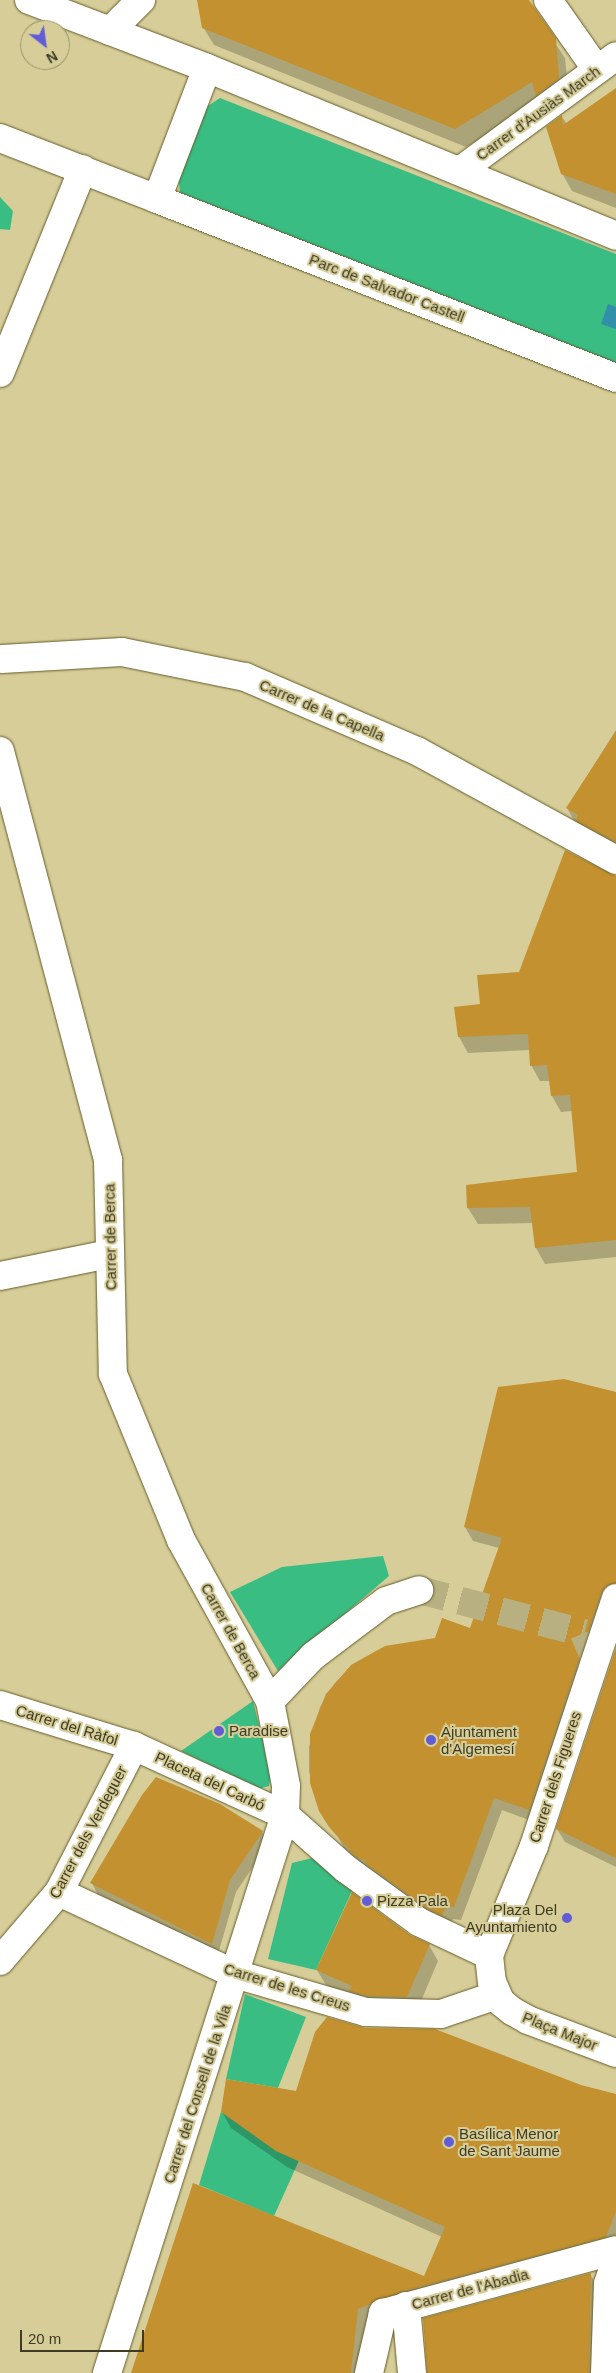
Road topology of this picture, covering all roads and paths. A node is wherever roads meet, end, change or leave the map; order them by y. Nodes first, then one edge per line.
1 (29, 0) edge
2 (141, 0) edge
3 (548, 0) edge
4 (110, 31) junction
5 (607, 63) edge
6 (207, 68) junction
7 (0, 138) edge
8 (83, 168) junction
9 (461, 170) junction
10 (157, 199) junction
11 (616, 236) edge
12 (8, 338) edge
13 (0, 373) edge
14 (616, 378) edge
15 (1, 657) edge
16 (0, 751) edge
17 (616, 860) edge
18 (109, 1254) junction
19 (0, 1276) edge
20 (419, 1590) tunnel mouth
21 (616, 1598) edge
22 (270, 1701) junction
23 (1, 1706) edge
24 (134, 1746) junction
25 (285, 1815) junction
26 (59, 1892) junction
27 (489, 1955) junction
28 (0, 1961) edge
29 (235, 1974) junction
30 (497, 1994) junction
31 (616, 2054) edge
32 (616, 2250) edge
33 (616, 2259) edge
34 (406, 2306) junction
35 (107, 2373) edge
36 (370, 2373) edge
37 (412, 2373) edge
38 (605, 2373) edge

1 - 4 street
2 - 4 street
3 - 5 street
4 - 6 street
5 - 9 street, Carrer d'Ausiàs March
6 - 9 street
6 - 10 street
7 - 8 street, Parc de Salvador Castell
8 - 10 street, Parc de Salvador Castell
8 - 12 street
9 - 11 street
10 - 14 street, Parc de Salvador Castell
12 - 13 street
15 - 17 street, Carrer de la Capella
16 - 18 street, Carrer de Berca
18 - 19 street
18 - 22 street, Carrer de Berca
20 - 22 street
21 - 27 street, Carrer dels Figueres
22 - 25 street, Placeta del Carbó
23 - 24 street, Carrer del Ràfol
24 - 25 street, Placeta del Carbó
24 - 26 street, Carrer dels Verdeguer
25 - 27 street, Placeta del Carbó
25 - 29 street, Carrer del Consell de la Vila
26 - 28 street, Carrer dels Verdeguer
26 - 29 street, Carrer de les Creus
27 - 30 street
29 - 30 street, Carrer de les Creus
29 - 35 street, Carrer del Consell de la Vila
30 - 31 street, Plaça Major
32 - 34 street, Carrer de l'Abadia
33 - 38 street
34 - 36 street, Carrer de l'Abadia
34 - 37 street

